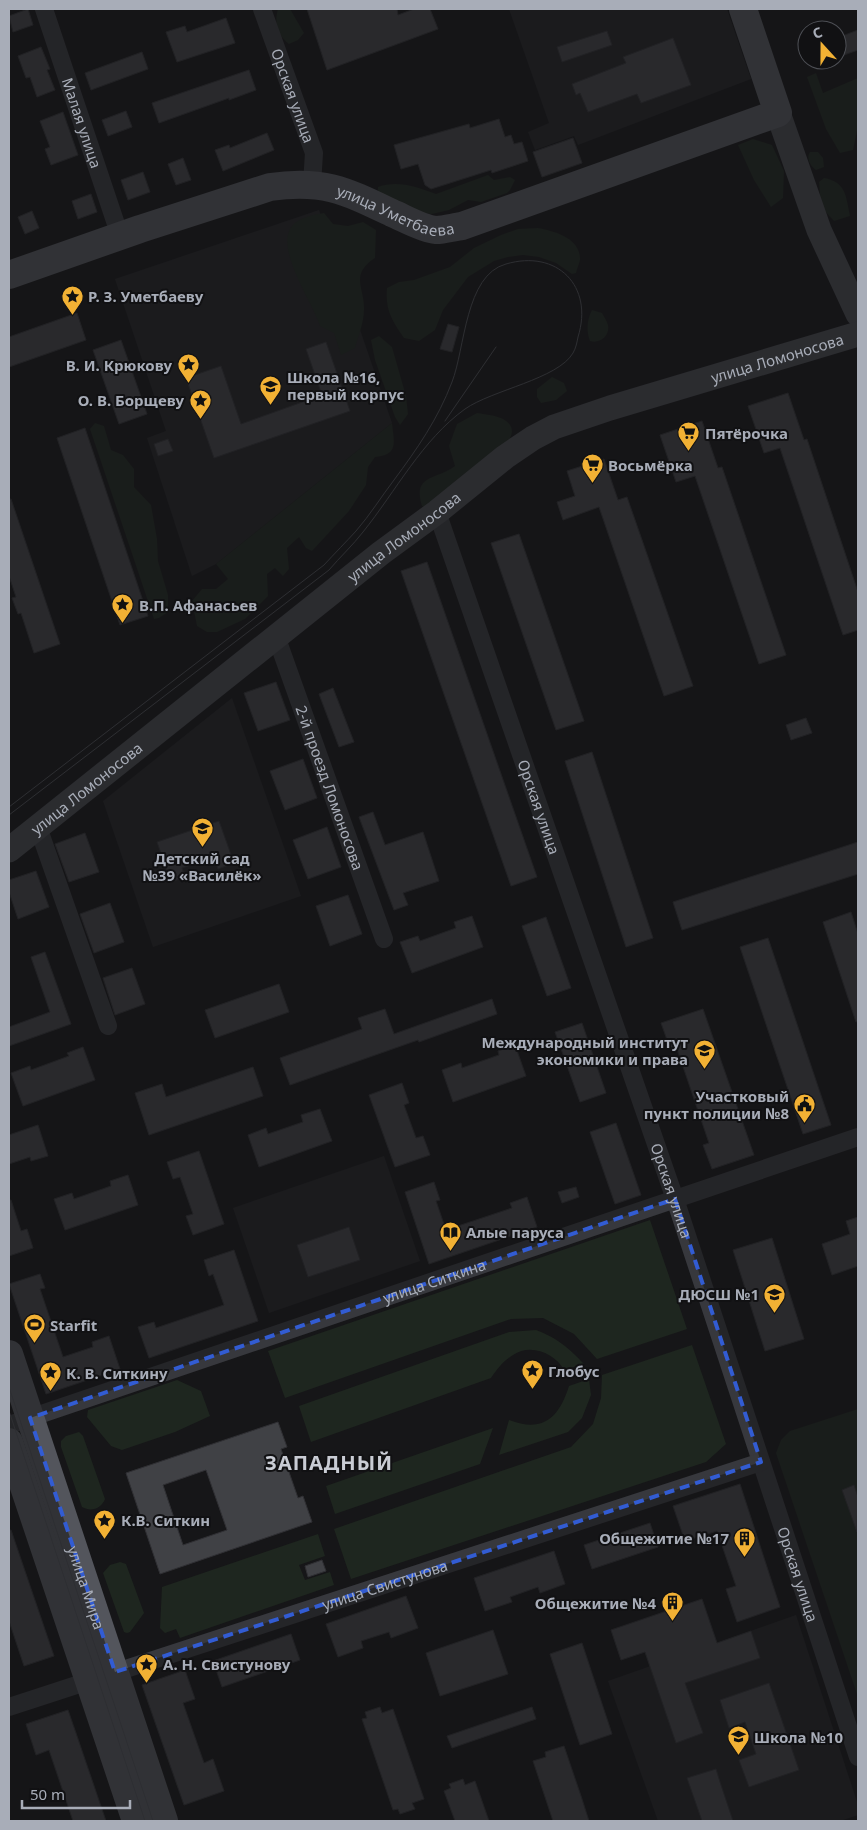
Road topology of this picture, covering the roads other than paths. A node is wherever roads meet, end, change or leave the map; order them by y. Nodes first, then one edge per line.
1 (44, 9) edge
2 (262, 9) edge
3 (743, 9) edge
4 (778, 114) junction
5 (312, 184) junction
6 (120, 236) junction
7 (9, 275) edge
8 (858, 314) edge
9 (858, 334) edge
10 (437, 512) junction
11 (276, 636) junction
12 (38, 826) junction
13 (9, 850) edge
14 (384, 939) dead end
15 (108, 1026) dead end
16 (858, 1137) edge
17 (675, 1199) junction
18 (9, 1354) edge
19 (19, 1421) edge
20 (9, 1442) edge
21 (761, 1462) junction
22 (115, 1672) junction
23 (89, 1681) junction
24 (9, 1707) edge
25 (858, 1756) edge
26 (136, 1821) edge
27 (164, 1821) edge

1 - 6 street, Малая улица
2 - 5 street, Орская улица
3 - 4 main road
4 - 5 main road, улица Уметбаева
4 - 8 street
5 - 6 main road, улица Уметбаева
6 - 7 main road, улица Уметбаева
9 - 10 street, улица Ломоносова
10 - 11 street, улица Ломоносова
10 - 17 street, Орская улица
11 - 12 street, улица Ломоносова
11 - 14 street, 2-й проезд Ломоносова
12 - 13 street, улица Ломоносова
12 - 15 street
16 - 17 street, улица Ситкина
17 - 19 street, улица Ситкина
17 - 21 street, Орская улица
18 - 19 main road, улица Мира
19 - 22 main road, улица Мира
20 - 23 main road, улица Мира
21 - 22 street, улица Свистунова
21 - 25 street, Орская улица
22 - 23 street, улица Свистунова
22 - 27 main road, улица Мира
23 - 24 street, улица Свистунова
23 - 26 main road, улица Мира

